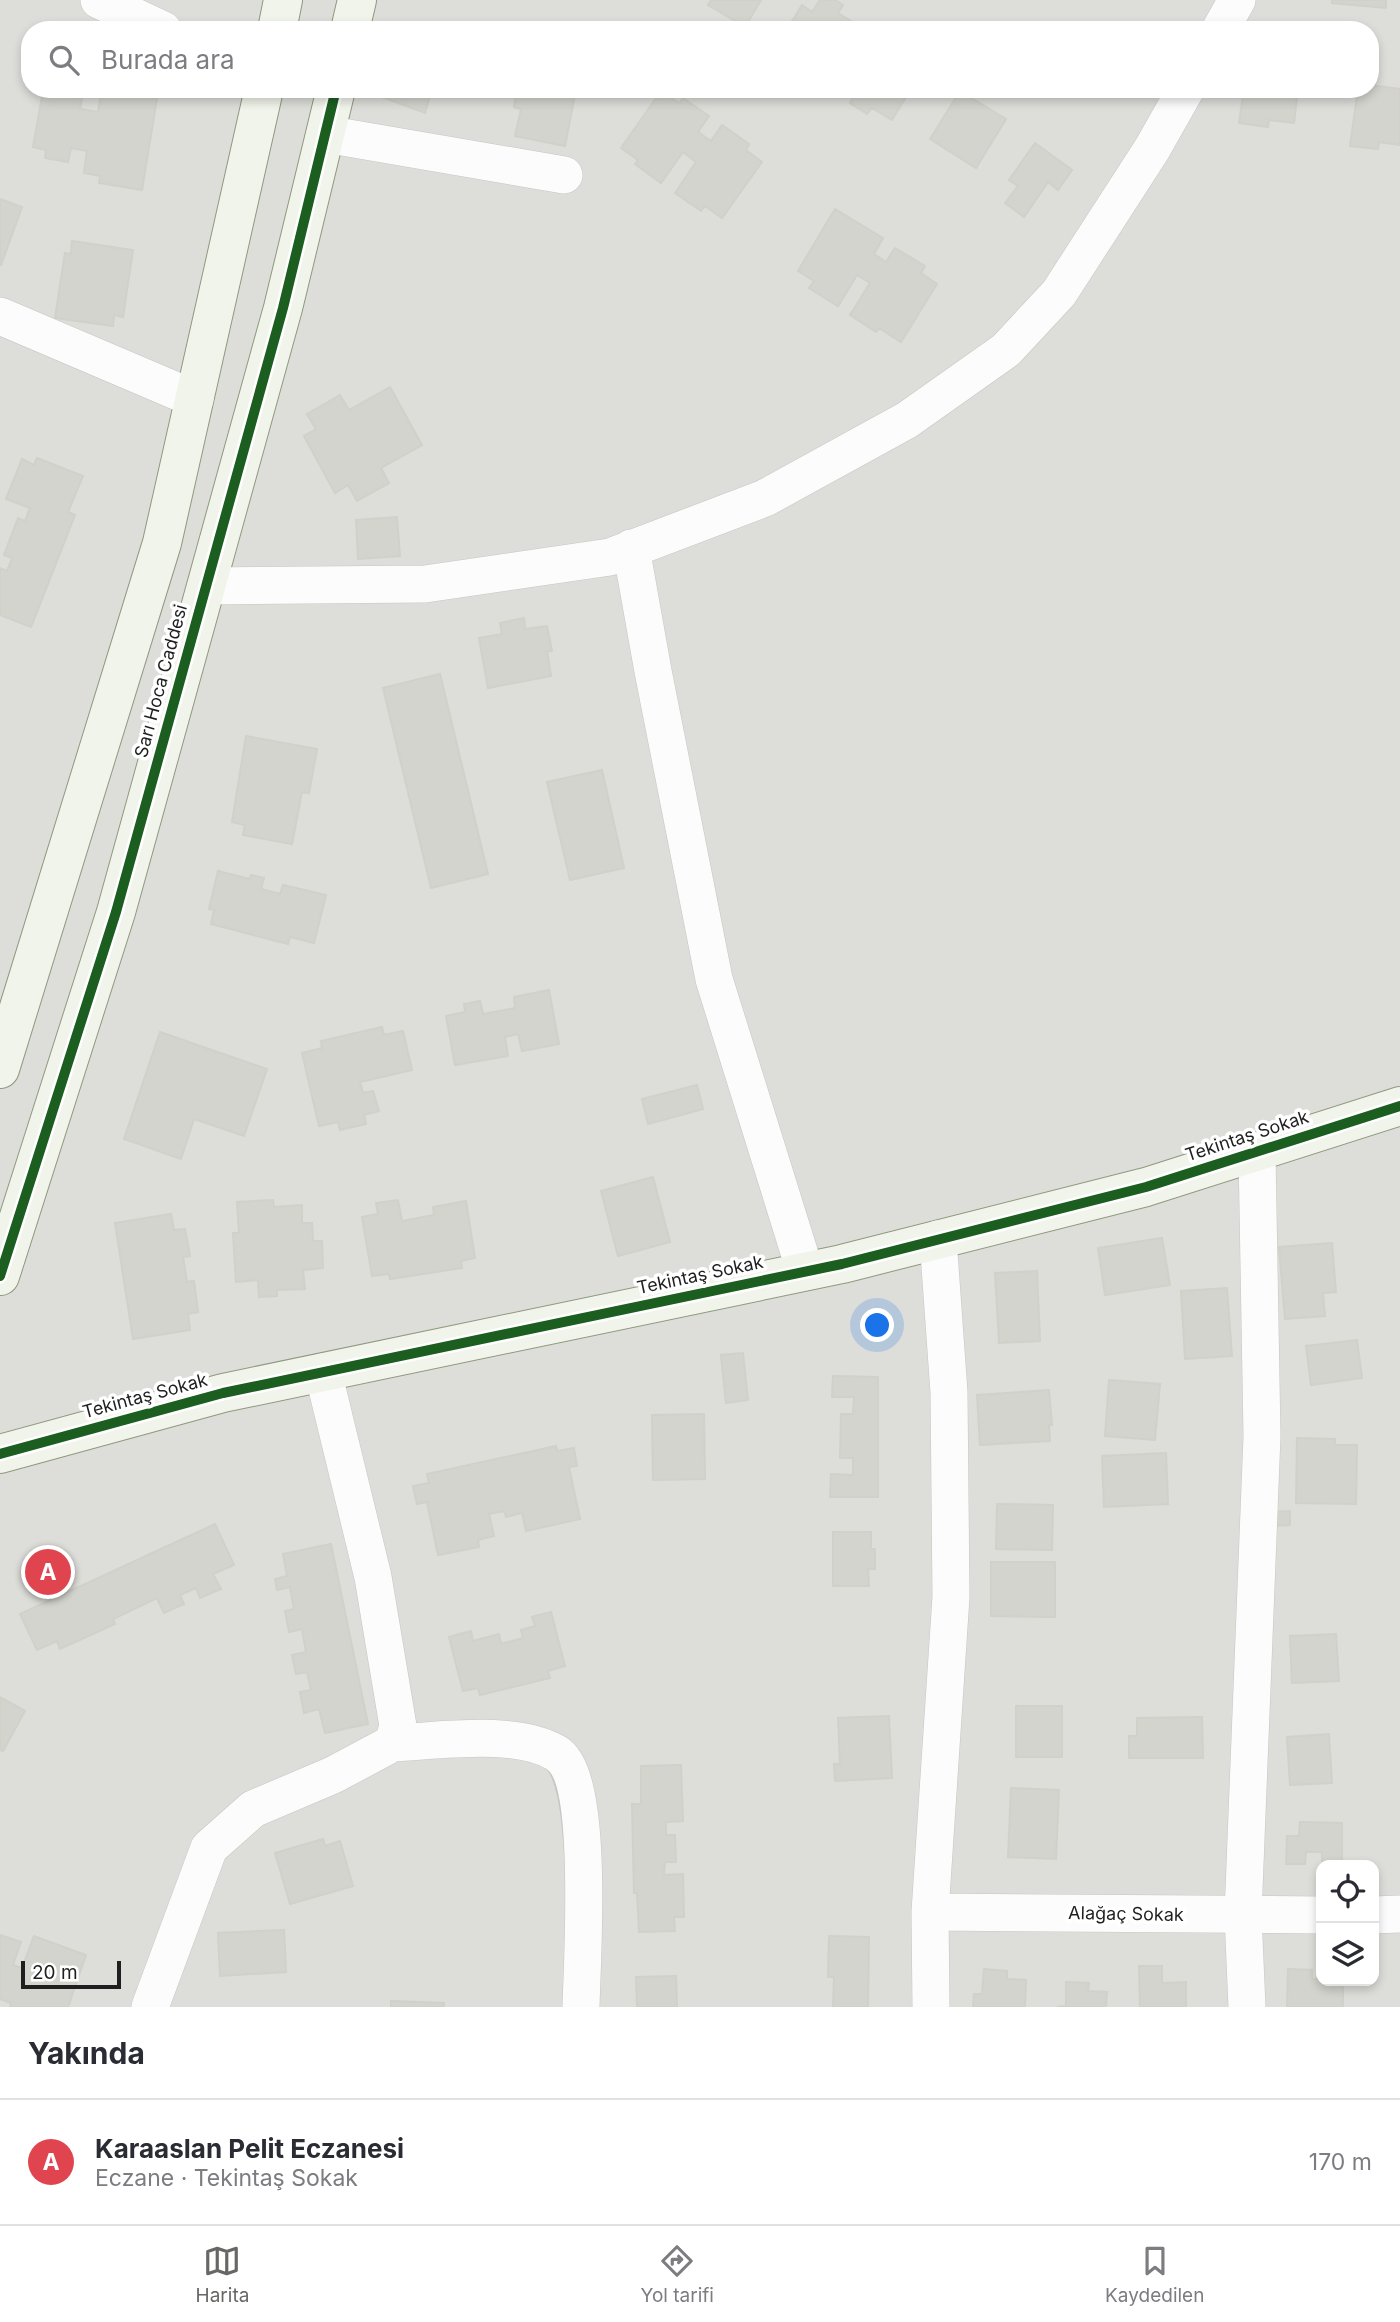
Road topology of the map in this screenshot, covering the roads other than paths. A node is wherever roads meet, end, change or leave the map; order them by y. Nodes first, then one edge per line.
1 (99, 0) edge
2 (283, 0) edge
3 (357, 0) edge
4 (1237, 0) edge
5 (144, 21) edge
6 (279, 21) edge
7 (352, 21) edge
8 (1225, 21) edge
9 (262, 98) edge
10 (334, 98) edge
11 (1181, 98) edge
12 (325, 134) junction
13 (564, 175) dead end
14 (0, 316) edge
15 (195, 399) junction
16 (631, 548) junction
17 (206, 586) junction
18 (0, 1069) edge
19 (1400, 1106) edge
20 (1257, 1152) junction
21 (938, 1239) junction
22 (805, 1271) junction
23 (0, 1276) edge
24 (323, 1372) junction
25 (0, 1454) edge
26 (393, 1743) junction
27 (930, 1912) junction
28 (1379, 1914) edge
29 (1400, 1914) edge
30 (1243, 1915) junction
31 (1316, 1915) edge
32 (150, 2007) edge
33 (581, 2007) edge
34 (931, 2007) edge
35 (1247, 2007) edge

1 - 5 street
2 - 6 street
3 - 7 street
4 - 8 street
9 - 15 street, Sarı Hoca Caddesi
10 - 12 street, Sarı Hoca Caddesi
11 - 16 street
12 - 13 street
12 - 17 street, Sarı Hoca Caddesi
14 - 15 street
15 - 18 street, Sarı Hoca Caddesi
16 - 17 street
16 - 22 street
17 - 23 street, Sarı Hoca Caddesi
19 - 20 street, Tekintaş Sokak
20 - 21 street, Tekintaş Sokak
20 - 30 street
21 - 22 street, Tekintaş Sokak
21 - 27 street
22 - 24 street, Tekintaş Sokak
24 - 25 street, Tekintaş Sokak
24 - 26 street
26 - 32 street
26 - 33 street
27 - 30 street, Alağaç Sokak
27 - 34 street
28 - 29 street
30 - 31 street, Alağaç Sokak
30 - 35 street

